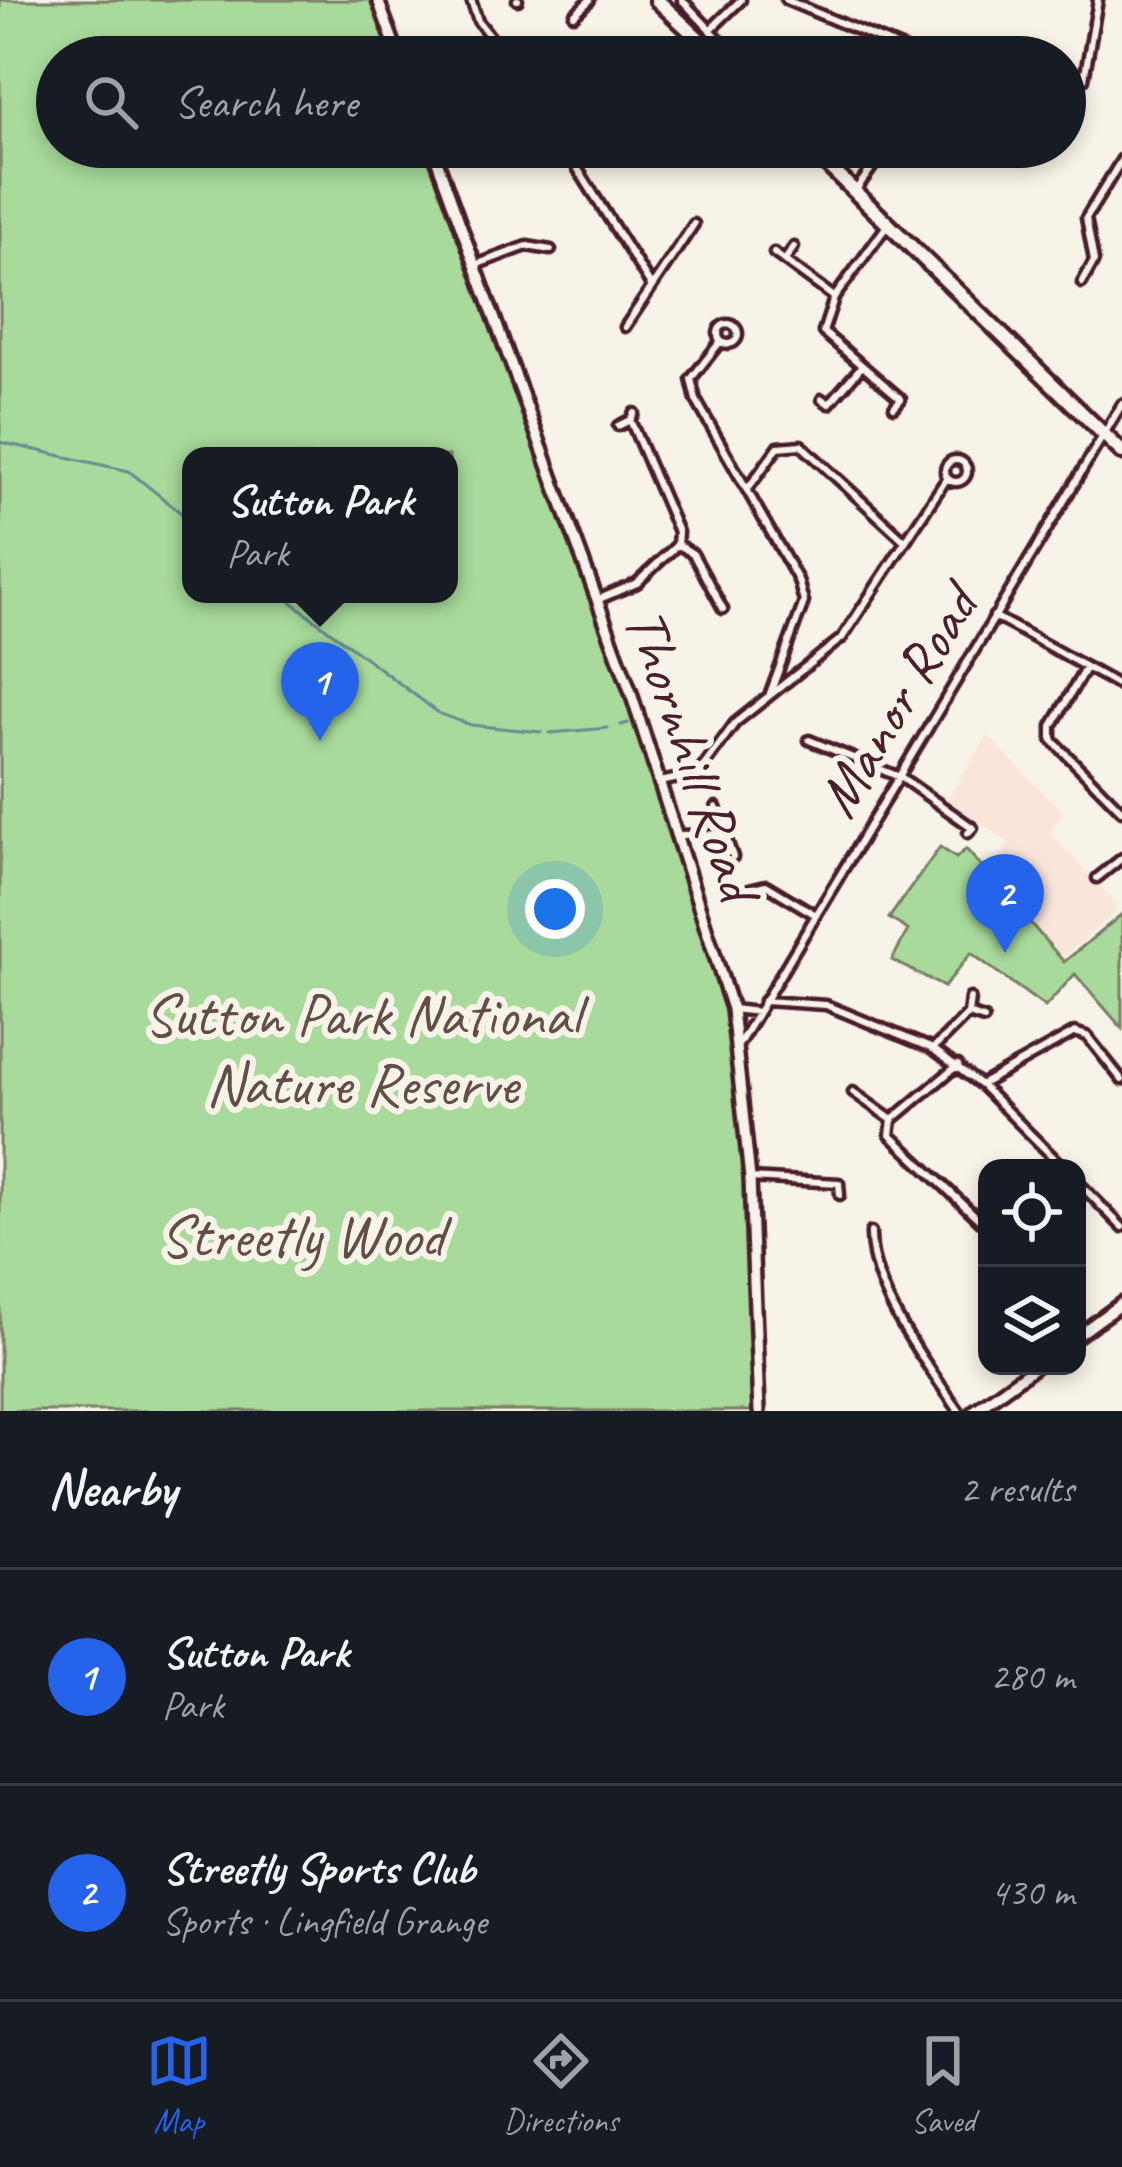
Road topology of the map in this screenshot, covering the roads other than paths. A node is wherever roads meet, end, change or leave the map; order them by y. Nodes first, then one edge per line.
1 (378, 0) edge
2 (471, 0) edge
3 (590, 0) edge
4 (656, 0) edge
5 (682, 0) edge
6 (741, 0) edge
7 (786, 0) edge
8 (1098, 0) edge
9 (571, 4) dead end
10 (710, 30) junction
11 (391, 36) edge
12 (490, 36) edge
13 (695, 36) edge
14 (716, 36) edge
15 (872, 36) edge
16 (1086, 68) edge
17 (1122, 159) edge
18 (440, 168) edge
19 (577, 168) edge
20 (831, 168) edge
21 (872, 168) edge
22 (855, 191) junction
23 (888, 224) junction
24 (689, 227) dead end
25 (542, 233) dead end
26 (541, 245) junction
27 (794, 247) dead end
28 (550, 250) dead end
29 (774, 253) dead end
30 (784, 260) junction
31 (475, 265) junction
32 (1082, 283) dead end
33 (650, 284) junction
34 (834, 298) junction
35 (625, 327) dead end
36 (720, 342) dead end
37 (862, 366) junction
38 (822, 399) dead end
39 (1122, 404) edge
40 (895, 406) dead end
41 (618, 426) dead end
42 (1105, 433) junction
43 (1122, 452) edge
44 (650, 466) junction
45 (639, 471) dead end
46 (947, 478) dead end
47 (746, 490) junction
48 (669, 512) junction
49 (660, 517) dead end
50 (905, 541) junction
51 (677, 544) junction
52 (596, 601) junction
53 (723, 609) dead end
54 (994, 616) junction
55 (1086, 667) junction
56 (1122, 686) edge
57 (768, 699) junction
58 (826, 733) dead end
59 (809, 740) dead end
60 (821, 747) junction
61 (902, 778) junction
62 (660, 782) junction
63 (716, 806) dead end
64 (1122, 811) edge
65 (968, 833) dead end
66 (725, 834) junction
67 (676, 835) junction
68 (733, 856) dead end
69 (1122, 858) edge
70 (1097, 878) dead end
71 (749, 889) dead end
72 (816, 914) junction
73 (970, 998) dead end
74 (764, 1001) junction
75 (732, 1010) junction
76 (758, 1012) junction
77 (968, 1014) junction
78 (984, 1019) dead end
79 (738, 1045) junction
80 (933, 1049) junction
81 (958, 1066) junction
82 (1122, 1080) edge
83 (981, 1085) junction
84 (854, 1092) dead end
85 (892, 1120) junction
86 (1055, 1159) edge
87 (750, 1178) junction
88 (1086, 1190) edge
89 (840, 1195) dead end
90 (978, 1219) edge
91 (1122, 1227) edge
92 (871, 1232) dead end
93 (880, 1241) dead end
94 (871, 1242) junction
95 (1122, 1303) edge
96 (1086, 1329) edge
97 (1024, 1375) edge
98 (759, 1411) edge
99 (958, 1411) edge
100 (974, 1411) edge

1 - 11 main road
2 - 12 street
3 - 9 street
4 - 13 highway
5 - 10 street
6 - 10 street
7 - 15 street
8 - 16 street
10 - 14 street
17 - 32 street
18 - 31 main road, Thornhill Road
19 - 33 street
20 - 22 highway
21 - 22 street
22 - 23 highway
23 - 34 street
23 - 42 highway
24 - 33 street
25 - 26 street
26 - 28 street
26 - 31 street
27 - 30 street
29 - 30 street
30 - 34 street
31 - 52 main road, Thornhill Road
33 - 35 street
34 - 37 street
36 - 47 street
37 - 38 street
37 - 40 street
39 - 42 street, Manor Road
41 - 44 street
42 - 43 highway
42 - 54 street, Manor Road
44 - 45 street
44 - 48 street
46 - 50 street
47 - 50 street
47 - 57 street
48 - 49 street
48 - 51 street
50 - 57 street
51 - 52 street
51 - 53 street
52 - 62 main road, Thornhill Road
54 - 55 street
54 - 61 street, Manor Road
55 - 56 street
55 - 64 street
57 - 62 street
58 - 60 street
59 - 60 street
60 - 61 street
61 - 65 street
61 - 72 street, Manor Road
62 - 67 main road, Thornhill Road
63 - 66 street
66 - 67 street
66 - 68 street
67 - 75 main road, Thornhill Road
69 - 70 street
71 - 72 street
72 - 74 street, Manor Road
73 - 77 street
74 - 76 street, Manor Road
74 - 80 street
75 - 76 street
75 - 79 main road, Thornhill Road
76 - 79 street, Manor Road
77 - 78 street
77 - 80 street
79 - 87 main road, Thornhill Road
80 - 81 street
81 - 83 street
81 - 85 street
82 - 83 street
83 - 86 street
84 - 85 street
85 - 90 street
87 - 89 street
87 - 98 main road, Thornhill Road
88 - 91 street
92 - 94 street
93 - 94 street
94 - 99 street
95 - 96 main road
97 - 100 main road

